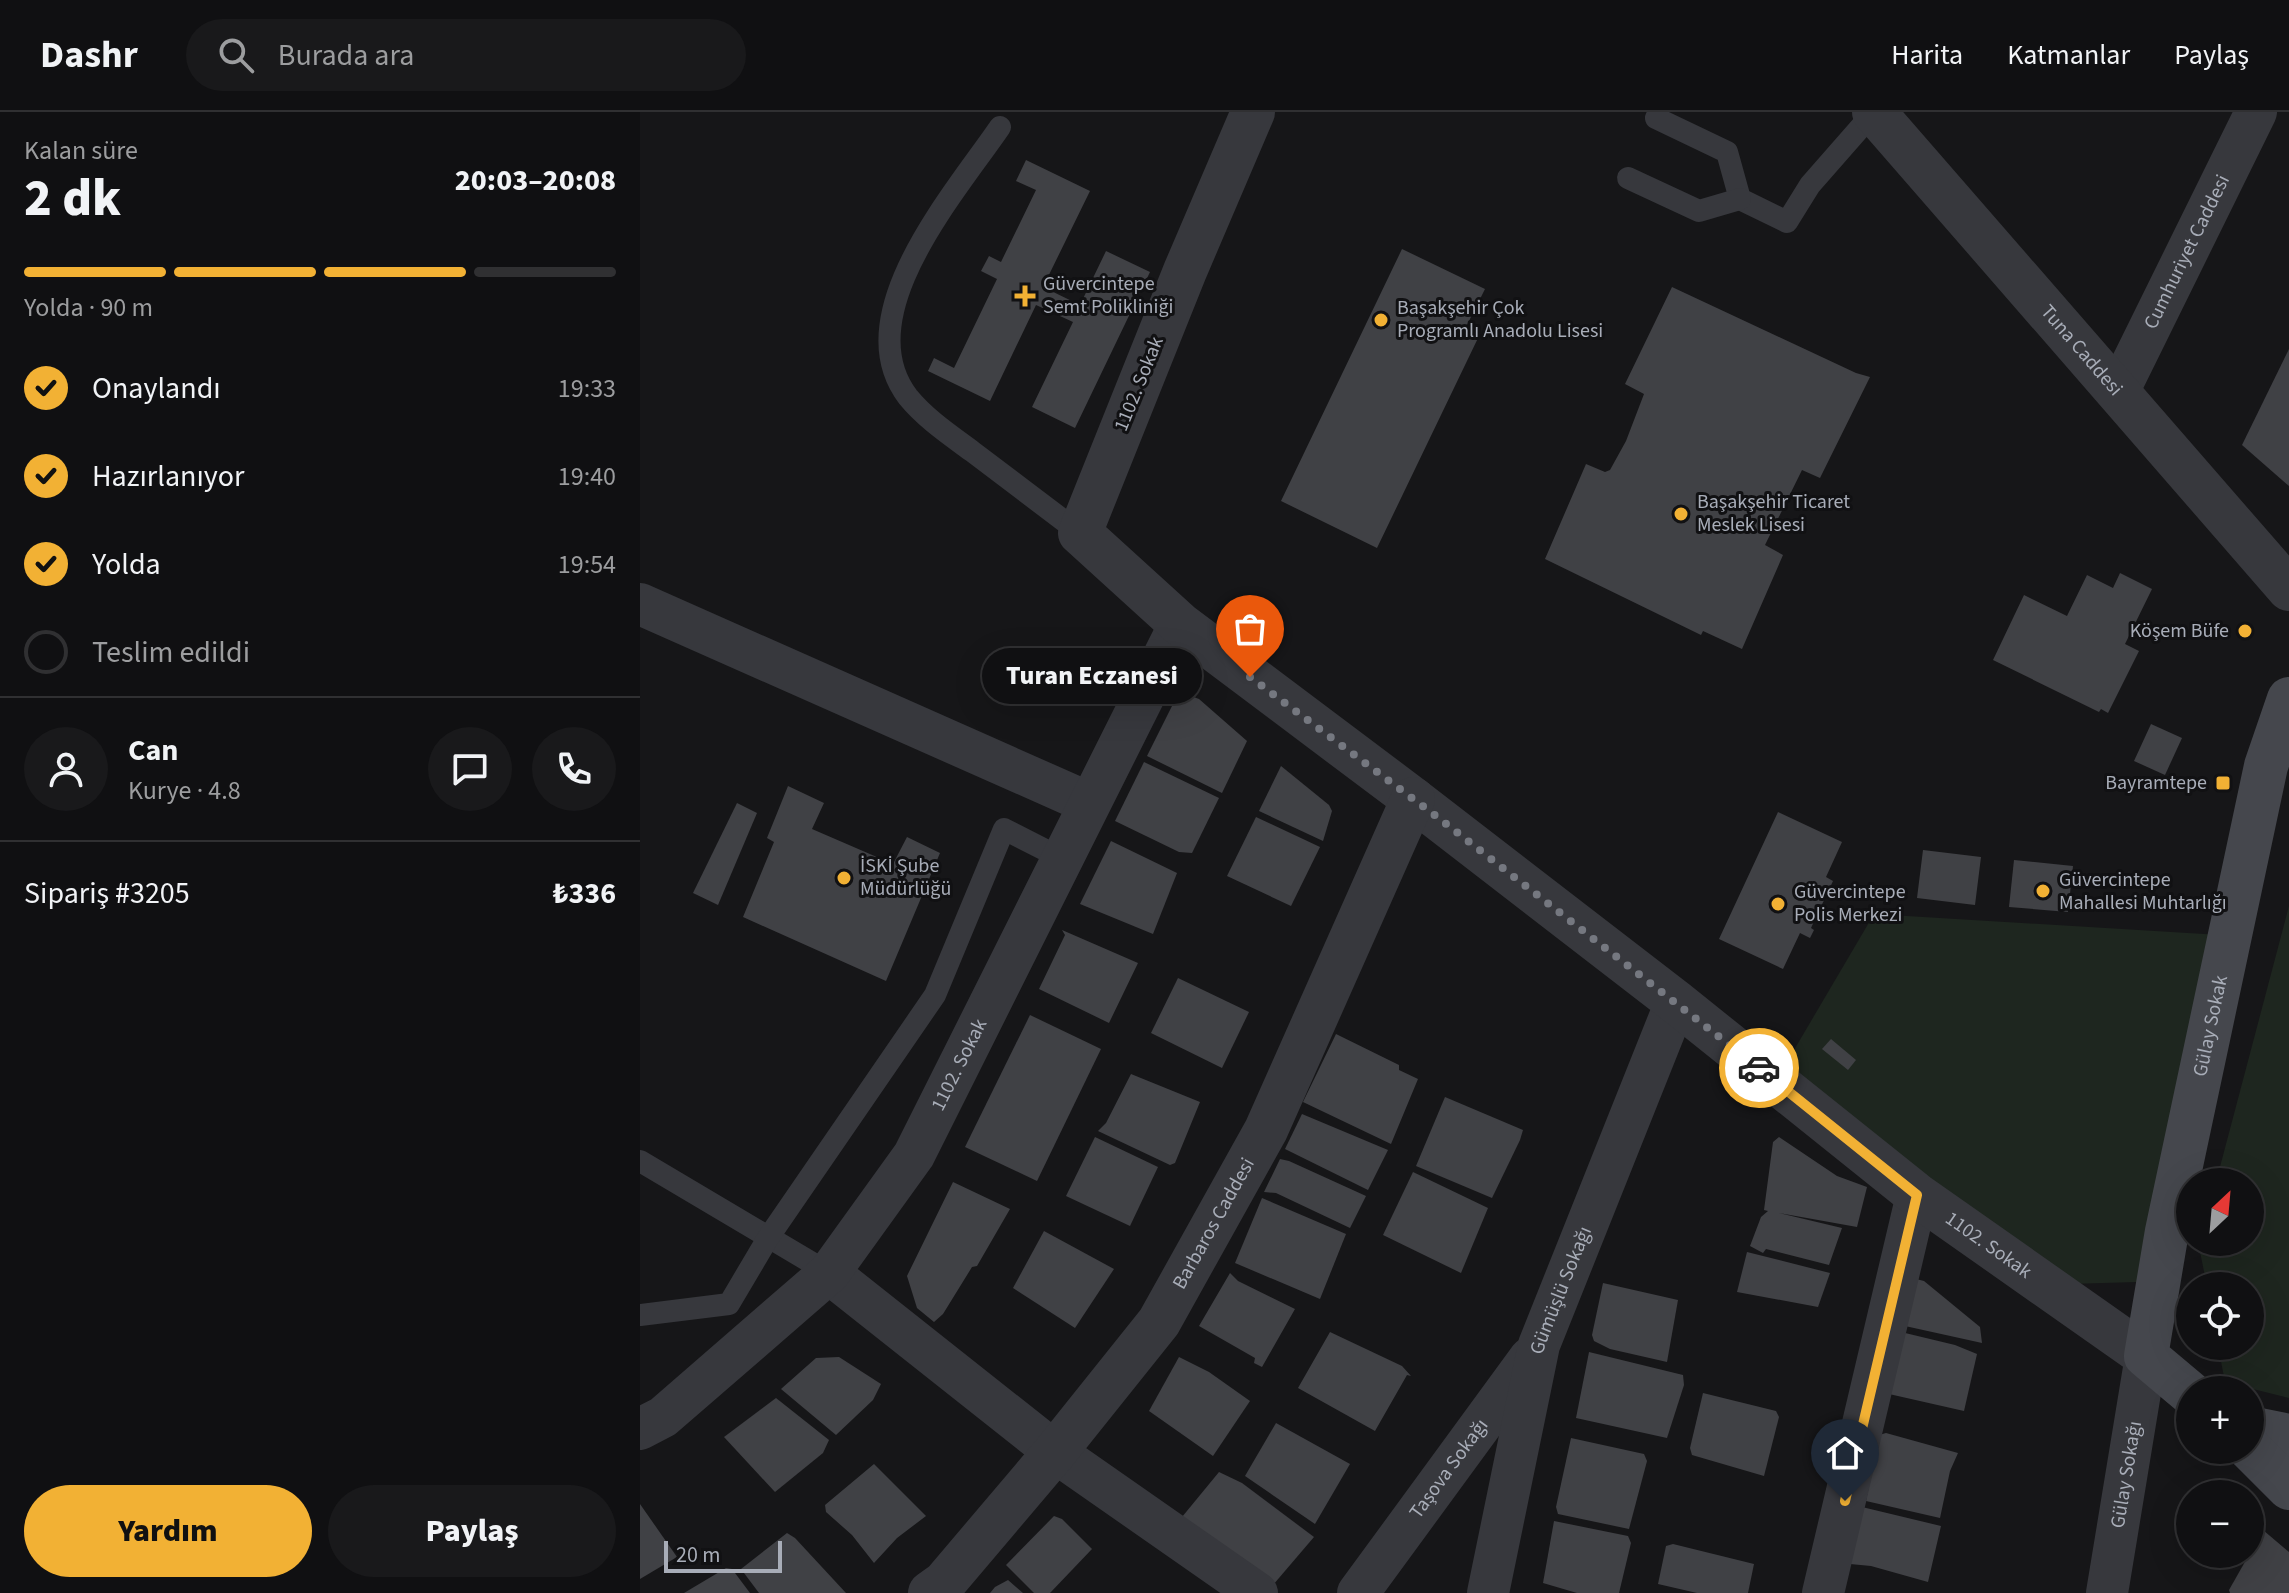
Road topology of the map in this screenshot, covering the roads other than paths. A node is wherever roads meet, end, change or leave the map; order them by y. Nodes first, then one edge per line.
1 (1253, 112) edge
2 (1874, 112) edge
3 (2256, 112) edge
4 (1656, 118) dead end
5 (1000, 127) dead end
6 (1628, 178) dead end
7 (1740, 199) junction
8 (2118, 392) junction
9 (1080, 533) junction
10 (2289, 589) edge
11 (640, 604) edge
12 (1180, 624) junction
13 (2289, 699) edge
14 (2277, 759) edge
15 (1413, 799) junction
16 (1089, 803) junction
17 (1063, 859) junction
18 (1676, 1002) junction
19 (640, 1161) edge
20 (1917, 1195) junction
21 (768, 1238) junction
22 (829, 1273) junction
23 (640, 1315) edge
24 (1539, 1345) junction
25 (2146, 1356) junction
26 (2176, 1381) edge
27 (640, 1429) edge
28 (2264, 1431) edge
29 (2289, 1436) edge
30 (1055, 1452) junction
31 (2264, 1463) edge
32 (2289, 1488) edge
33 (930, 1593) edge
34 (1257, 1593) edge
35 (1358, 1593) edge
36 (1488, 1593) edge
37 (1823, 1593) edge
38 (2107, 1593) edge

1 - 9 street, 1102. Sokak
2 - 7 lane
2 - 8 street, Tuna Caddesi
3 - 8 street, Cumhuriyet Caddesi
4 - 7 lane
5 - 9 lane
6 - 7 lane
8 - 10 street, Tuna Caddesi
9 - 12 street, 1102. Sokak
11 - 16 street
12 - 15 street, 1102. Sokak
12 - 16 street, 1102. Sokak
13 - 14 main road, Gülay Sokak
14 - 25 main road, Gülay Sokak
15 - 18 street, 1102. Sokak
15 - 30 street, Barbaros Caddesi
16 - 17 street, 1102. Sokak
17 - 21 lane
17 - 22 street, 1102. Sokak
18 - 20 street, 1102. Sokak
18 - 24 street, Gümüşlü Sokağı
19 - 21 lane
20 - 25 street, 1102. Sokak
20 - 37 street
21 - 22 lane
21 - 23 lane
22 - 27 street, 1102. Sokak
22 - 30 street
24 - 35 street, Taşova Sokağı
24 - 36 street, Gümüşlü Sokağı
25 - 26 main road, 1102. Sokak
25 - 38 street, Gülay Sokağı
28 - 29 main road
30 - 33 street, Barbaros Caddesi
30 - 34 street
31 - 32 main road

